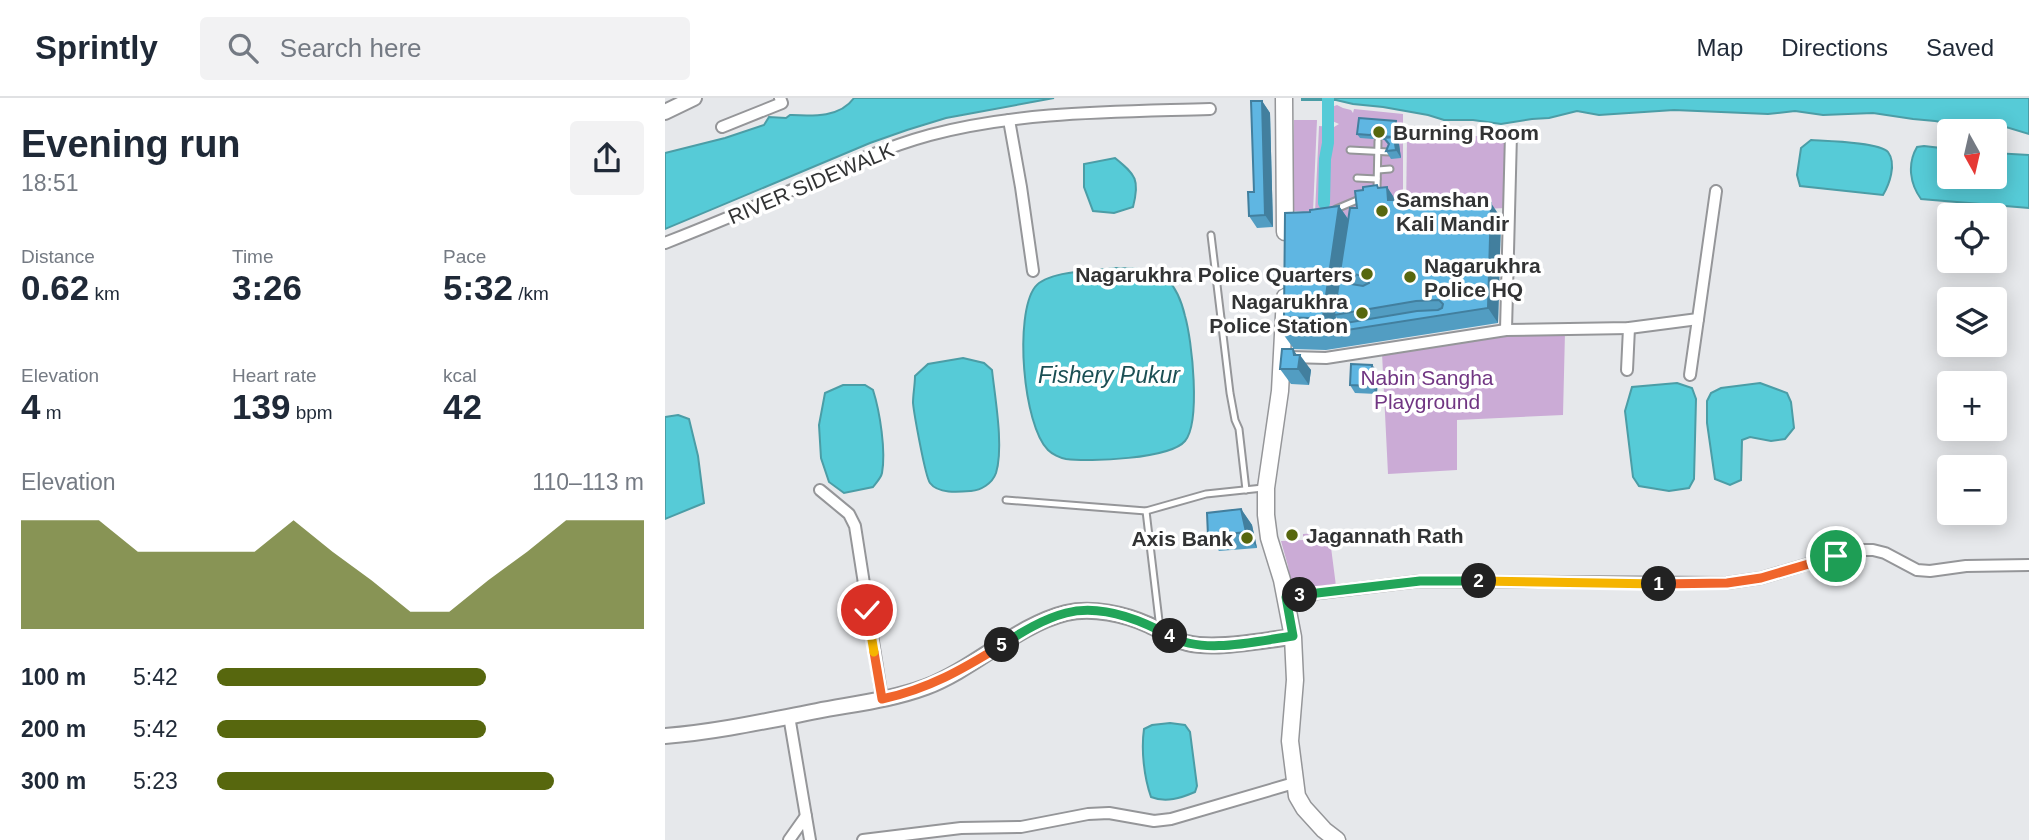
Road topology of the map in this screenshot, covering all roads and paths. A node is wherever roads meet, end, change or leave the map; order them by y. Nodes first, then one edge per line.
1 (694, 98) edge
2 (780, 98) edge
3 (1284, 102) edge
4 (1210, 109) dead end
5 (665, 112) edge
6 (1009, 120) junction
7 (722, 127) dead end
8 (1511, 134) dead end
9 (1378, 141) edge
10 (1350, 150) dead end
11 (1378, 152) junction
12 (1389, 152) edge
13 (1390, 169) dead end
14 (1378, 170) junction
15 (1357, 178) dead end
16 (1377, 179) junction
17 (1716, 191) dead end
18 (1377, 196) edge
19 (1364, 197) edge
20 (1509, 210) junction
21 (1495, 211) dead end
22 (1330, 212) edge
23 (1211, 235) dead end
24 (665, 243) edge
25 (1285, 252) edge
26 (1033, 271) dead end
27 (1286, 276) edge
28 (1698, 319) junction
29 (1629, 328) junction
30 (1506, 330) junction
31 (1283, 356) junction
32 (1627, 370) dead end
33 (1690, 375) dead end
34 (1266, 488) junction
35 (1246, 489) junction
36 (820, 491) dead end
37 (1006, 500) dead end
38 (1146, 510) junction
39 (2029, 565) edge
40 (1286, 597) junction
41 (1160, 631) junction
42 (1293, 636) junction
43 (882, 699) junction
44 (789, 716) junction
45 (665, 736) edge
46 (1294, 783) junction
47 (806, 816) junction
48 (789, 840) edge
49 (810, 840) edge
50 (863, 840) edge
51 (1337, 840) edge

1 - 5 street
2 - 7 street
3 - 25 main road
4 - 6 street, RIVER SIDEWALK
6 - 24 street, RIVER SIDEWALK
6 - 26 street
8 - 20 street
9 - 11 lane
10 - 11 lane
11 - 12 lane
11 - 14 lane
13 - 14 lane
14 - 16 lane
15 - 16 lane
16 - 18 lane
17 - 28 street
19 - 22 lane
20 - 21 street
20 - 30 street
23 - 35 lane
27 - 31 main road
28 - 29 street
28 - 33 street
29 - 30 street
29 - 32 street
30 - 31 street
31 - 34 main road
34 - 35 lane
34 - 40 main road
35 - 38 lane
36 - 43 street
37 - 38 lane
38 - 41 lane
39 - 40 street
40 - 42 main road
41 - 42 street
41 - 43 street
42 - 46 main road
43 - 44 street
44 - 45 street
44 - 47 street
46 - 50 street
46 - 51 main road
47 - 48 street
47 - 49 street

